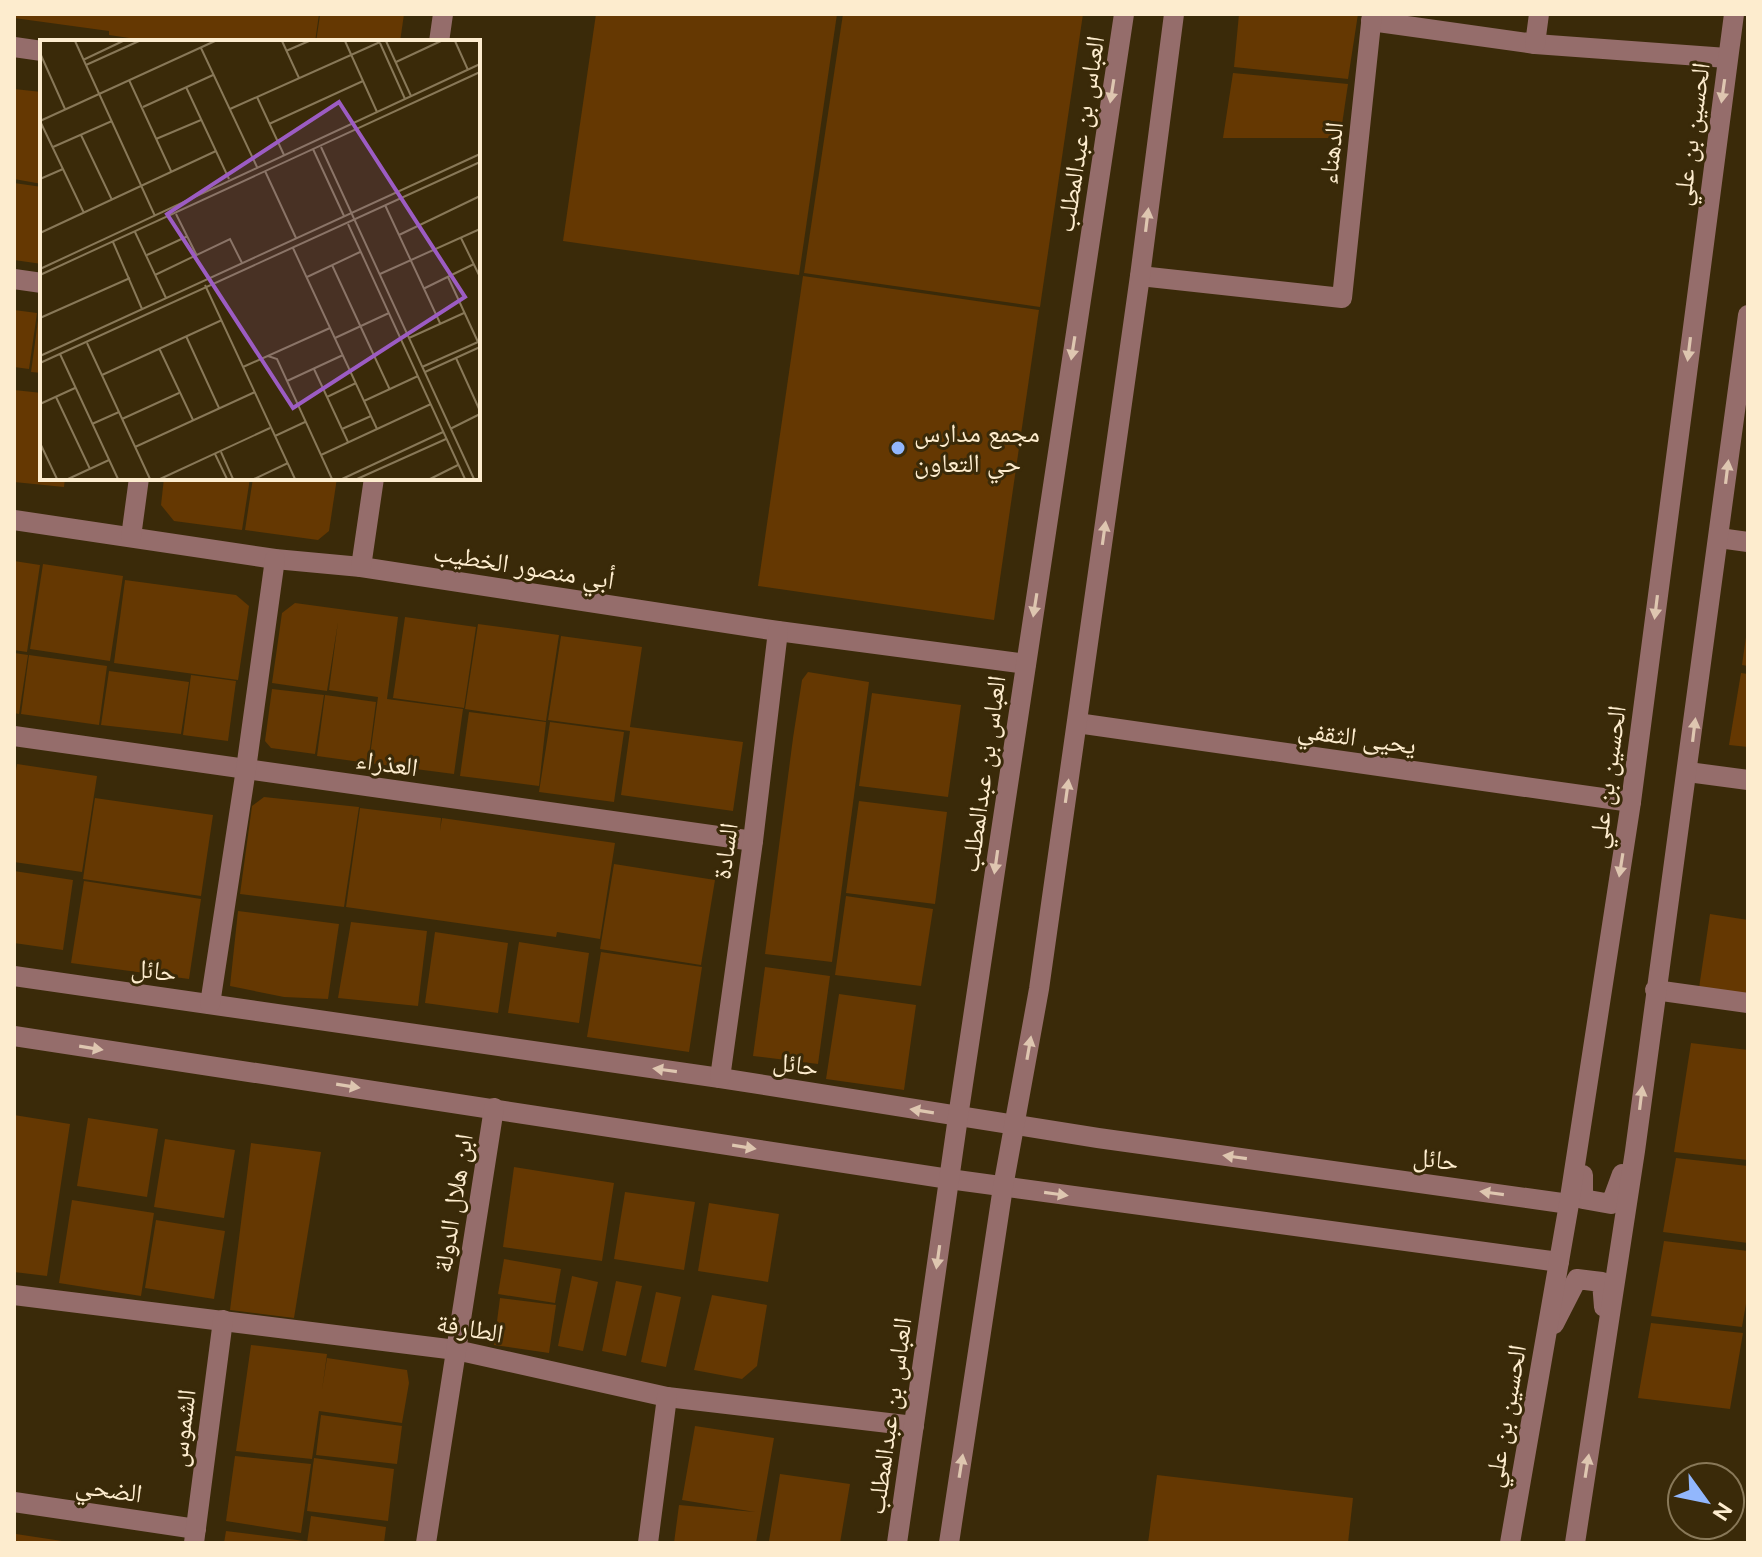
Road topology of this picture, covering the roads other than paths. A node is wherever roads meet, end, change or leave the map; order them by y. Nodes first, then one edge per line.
1 (443, 14) edge
2 (1124, 14) edge
3 (1174, 14) edge
4 (1539, 14) edge
5 (1734, 14) edge
6 (1371, 17) edge
7 (439, 40) edge
8 (1535, 44) junction
9 (14, 47) edge
10 (40, 51) edge
11 (1727, 58) junction
12 (1140, 276) junction
13 (14, 279) edge
14 (40, 283) edge
15 (1748, 315) edge
16 (139, 480) edge
17 (374, 480) edge
18 (14, 520) edge
19 (131, 537) junction
20 (1719, 538) junction
21 (1748, 542) edge
22 (275, 559) junction
23 (361, 567) junction
24 (778, 631) junction
25 (1026, 664) junction
26 (1077, 723) junction
27 (14, 736) edge
28 (246, 769) junction
29 (1688, 772) junction
30 (1748, 780) edge
31 (1631, 802) junction
32 (753, 841) junction
33 (14, 976) edge
34 (1655, 990) junction
35 (1748, 1003) edge
36 (210, 1004) junction
37 (14, 1036) edge
38 (720, 1078) junction
39 (494, 1108) junction
40 (958, 1117) junction
41 (1582, 1119) junction
42 (1015, 1125) junction
43 (1637, 1129) junction
44 (949, 1179) junction
45 (1003, 1187) junction
46 (1569, 1204) junction
47 (1559, 1262) junction
48 (14, 1295) edge
49 (223, 1320) junction
50 (1544, 1344) junction
51 (1606, 1346) junction
52 (456, 1350) junction
53 (667, 1397) junction
54 (914, 1426) junction
55 (14, 1502) edge
56 (195, 1536) edge
57 (426, 1543) edge
58 (648, 1543) edge
59 (897, 1543) edge
60 (949, 1543) edge
61 (1510, 1543) edge
62 (1575, 1543) edge

1 - 7 street
2 -> 25 street, العباس بن عبدالمطلب
12 -> 3 street
4 - 8 street
5 - 11 street, الحسين بن علي
6 - 8 street
6 - 12 street, الدهناء
8 - 11 street
9 - 10 street
11 -> 31 street, الحسين بن علي
26 -> 12 street
13 - 14 street
20 -> 15 street
16 - 19 street
17 - 23 street
18 - 19 street, أبي منصور الخطيب
19 - 22 street, أبي منصور الخطيب
20 - 21 street
29 -> 20 street
22 - 23 street, أبي منصور الخطيب
22 - 28 street
23 - 24 street, أبي منصور الخطيب
24 - 25 street, أبي منصور الخطيب
24 - 32 street, السادة
25 -> 40 street, العباس بن عبدالمطلب
26 - 31 street, يحيى الثقفي
42 -> 26 street
27 - 28 street, العذراء
28 - 32 street, العذراء
28 - 36 street
29 - 30 street
29 - 34 street
31 -> 41 street, الحسين بن علي
32 - 38 street, السادة
33 - 36 street, حائل
34 - 35 street
43 -> 34 street
38 -> 36 street, حائل
37 -> 39 street
40 -> 38 street, حائل
39 -> 44 street
39 - 52 street, ابن هلال الدولة
40 - 42 street, حائل
40 - 44 street, العباس بن عبدالمطلب
41 - 43 street
41 - 46 street, الحسين بن علي
42 - 45 street
46 -> 42 street, حائل
43 - 51 street
44 - 45 street
44 -> 54 street, العباس بن عبدالمطلب
45 -> 47 street
60 -> 45 street
46 - 47 street, الحسين بن علي
47 - 50 street, الحسين بن علي
48 - 49 street, الطارفة
49 - 52 street, الطارفة
49 - 56 street, الشموس
50 - 51 street
50 - 61 street, الحسين بن علي
62 -> 51 street
52 - 53 street, الطارفة
52 - 57 street, ابن هلال الدولة
53 - 54 street, الطارفة
53 - 58 street
54 - 59 street, العباس بن عبدالمطلب
55 - 56 street, الضحي

